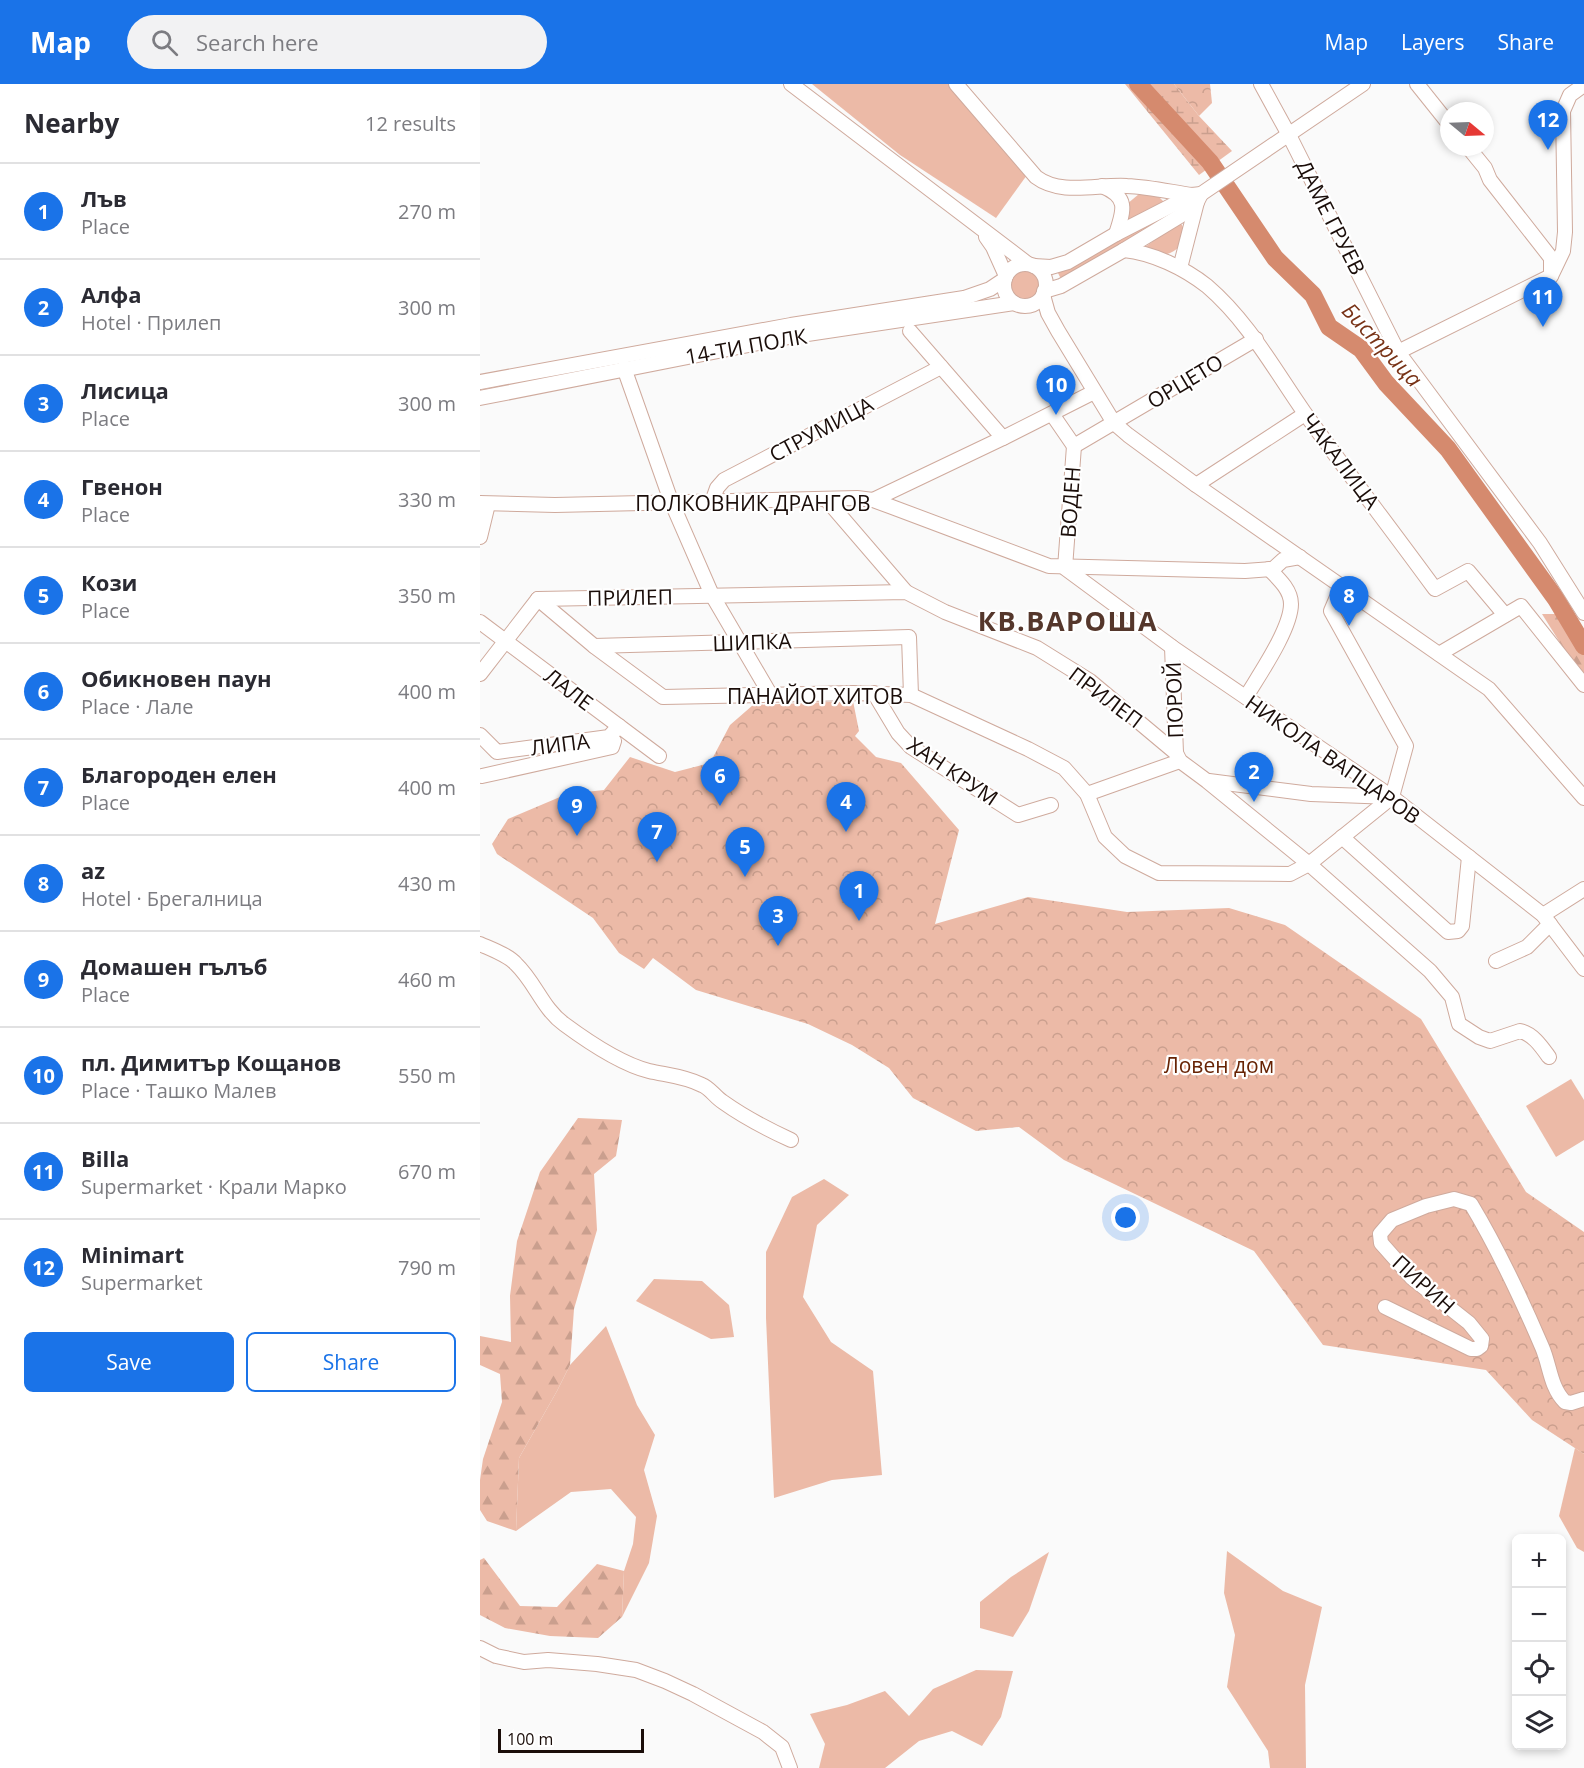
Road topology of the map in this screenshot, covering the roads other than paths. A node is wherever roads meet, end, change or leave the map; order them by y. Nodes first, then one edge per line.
1 (791, 84) edge
2 (956, 84) edge
3 (1261, 84) edge
4 (1363, 84) edge
5 (1417, 84) edge
6 (1584, 85) edge
7 (1440, 113) edge
8 (1289, 135) junction
9 (1475, 156) edge
10 (1100, 185) junction
11 (1147, 188) junction
12 (1197, 197) junction
13 (1122, 206) junction
14 (1176, 211) junction
15 (976, 223) junction
16 (1116, 234) junction
17 (1188, 241) junction
18 (1124, 250) junction
19 (1153, 257) junction
20 (1031, 265) junction
21 (1180, 268) junction
22 (1551, 276) junction
23 (1005, 277) junction
24 (1044, 293) junction
25 (1020, 304) junction
26 (910, 331) dead end
27 (1058, 331) junction
28 (1256, 339) junction
29 (1398, 352) junction
30 (941, 367) junction
31 (624, 368) junction
32 (480, 382) edge
33 (1094, 392) junction
34 (480, 398) edge
35 (1052, 414) junction
36 (1305, 414) junction
37 (1114, 423) junction
38 (1003, 438) junction
39 (1074, 446) junction
40 (1196, 485) junction
41 (826, 500) junction
42 (873, 500) junction
43 (671, 501) junction
44 (712, 502) junction
45 (484, 504) edge
46 (480, 537) edge
47 (1299, 557) junction
48 (1065, 568) junction
49 (1269, 569) junction
50 (906, 592) junction
51 (712, 596) junction
52 (1337, 597) dead end
53 (538, 598) junction
54 (1584, 613) edge
55 (1505, 615) junction
56 (480, 622) edge
57 (505, 641) junction
58 (740, 642) junction
59 (594, 646) junction
60 (1172, 647) junction
61 (1440, 654) junction
62 (480, 674) edge
63 (1584, 685) edge
64 (874, 693) junction
65 (770, 694) junction
66 (911, 694) junction
67 (1246, 697) junction
68 (619, 726) junction
69 (480, 735) edge
70 (609, 737) junction
71 (659, 756) dead end
72 (1178, 757) junction
73 (482, 776) dead end
74 (1207, 781) junction
75 (1087, 794) junction
76 (1392, 797) junction
77 (1584, 798) edge
78 (1051, 805) dead end
79 (1342, 837) junction
80 (1468, 857) junction
81 (1309, 864) junction
82 (1584, 889) edge
83 (1547, 920) junction
84 (480, 944) edge
85 (1496, 961) dead end
86 (1584, 969) edge
87 (1549, 1057) dead end
88 (790, 1140) dead end
89 (1385, 1307) dead end
90 (1584, 1399) edge
91 (480, 1647) edge
92 (790, 1768) edge

1 - 15 street
2 - 10 street
3 - 8 street, ДАМЕ ГРУЕВ
4 - 8 street
5 - 7 street
6 - 22 street
8 - 12 street
8 - 29 street, ДАМЕ ГРУЕВ
9 - 22 street
10 - 11 street
10 - 13 street
11 - 12 street
11 - 13 street
11 - 14 street
12 - 14 street
12 - 17 street
13 - 16 street
14 - 16 street
14 - 17 street
14 - 18 street
15 - 20 street
15 - 23 street
16 - 20 street
17 - 19 street
17 - 21 street
18 - 19 street, ЧАКАЛИЦА
18 - 24 street
19 - 21 street, ЧАКАЛИЦА
20 - 23 street
20 - 24 street
21 - 28 street, ЧАКАЛИЦА
22 - 29 street
23 - 25 street
23 - 32 street, 14-ТИ ПОЛК
24 - 25 street
24 - 27 street
25 - 27 street
25 - 31 street, 14-ТИ ПОЛК
26 - 30 street
27 - 33 street
28 - 36 street, ЧАКАЛИЦА
28 - 37 street, ОРЦЕТО
29 - 54 street, ДАМЕ ГРУЕВ
30 - 38 street
30 - 44 street, СТРУМИЦА
31 - 34 street, 14-ТИ ПОЛК
31 - 43 street
33 - 35 street
33 - 37 street
35 - 38 street
35 - 39 street
36 - 40 street
36 - 55 street, ЧАКАЛИЦА
37 - 39 street, ВОДЕН
37 - 40 street
38 - 42 street
39 - 48 street, ВОДЕН
40 - 47 street
41 - 42 street, ПОЛКОВНИК ДРАНГОВ
41 - 44 street, ПОЛКОВНИК ДРАНГОВ
41 - 50 street
42 - 48 street, ПОЛКОВНИК ДРАНГОВ
43 - 44 street, ПОЛКОВНИК ДРАНГОВ
43 - 45 street, ПОЛКОВНИК ДРАНГОВ
43 - 51 street
45 - 46 street
47 - 49 street, ПОЛКОВНИК ДРАНГОВ
47 - 61 street
48 - 49 street, ПОЛКОВНИК ДРАНГОВ
48 - 60 street, НИКОЛА ВАПЦАРОВ
49 - 67 street
50 - 51 street, ПРИЛЕП
50 - 72 street, ПРИЛЕП
51 - 53 street, ПРИЛЕП
51 - 58 street
52 - 76 street
53 - 57 street
53 - 59 street, ПАНАЙОТ ХИТОВ
55 - 61 street
55 - 63 street
56 - 57 street, ЛАЛЕ
57 - 62 street
57 - 68 street, ЛАЛЕ
58 - 59 street, ШИПКА
58 - 65 street
58 - 66 street, ШИПКА
59 - 65 street, ПАНАЙОТ ХИТОВ
60 - 67 street, НИКОЛА ВАПЦАРОВ
60 - 72 street, ПОРОЙ
61 - 77 street
64 - 65 street, ПАНАЙОТ ХИТОВ
64 - 66 street, ПАНАЙОТ ХИТОВ
64 - 78 street, ХАН КРУМ
66 - 75 street, ПАНАЙОТ ХИТОВ
67 - 76 street, НИКОЛА ВАПЦАРОВ
68 - 70 street, ЛИПА
68 - 71 street, ЛАЛЕ
69 - 70 street, ЛИПА
70 - 73 street
72 - 74 street, ПРИЛЕП
72 - 75 street
74 - 76 street
74 - 81 street, ПРИЛЕП
75 - 81 street, ПАНАЙОТ ХИТОВ
76 - 79 street, ПАНАЙОТ ХИТОВ
76 - 80 street, НИКОЛА ВАПЦАРОВ
79 - 80 street
79 - 81 street, ПАНАЙОТ ХИТОВ
80 - 83 street, НИКОЛА ВАПЦАРОВ
81 - 87 street, ПРИЛЕП
82 - 83 street
83 - 85 street
83 - 86 street, НИКОЛА ВАПЦАРОВ
84 - 88 street
89 - 90 street, ПИРИН
91 - 92 street

